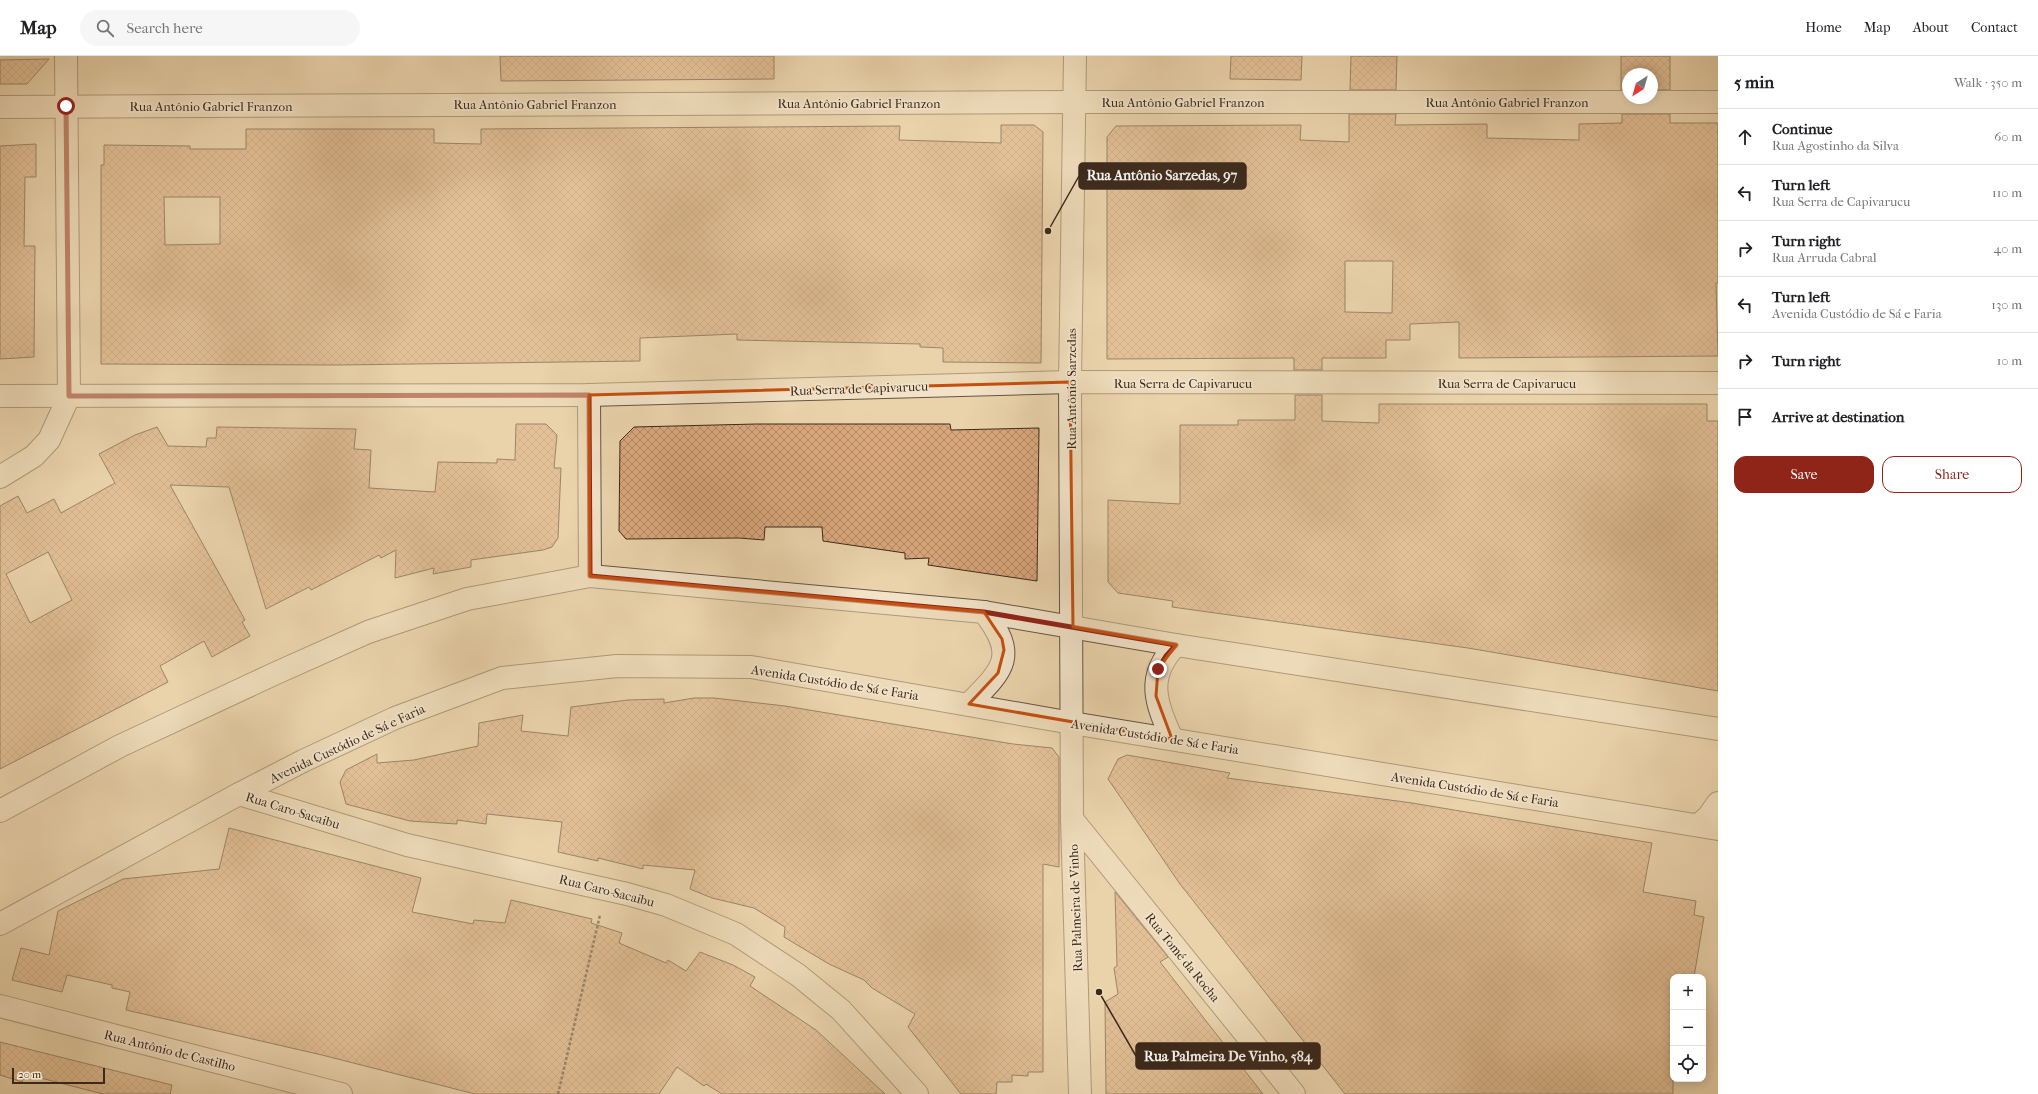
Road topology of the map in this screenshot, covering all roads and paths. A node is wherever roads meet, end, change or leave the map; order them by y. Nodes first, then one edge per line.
1 (66, 56) edge
2 (1075, 56) edge
3 (1075, 102) junction
4 (1718, 102) edge
5 (66, 106) junction
6 (0, 107) edge
7 (1070, 382) junction
8 (1718, 383) edge
9 (589, 395) junction
10 (0, 396) edge
11 (69, 396) junction
12 (0, 477) edge
13 (590, 576) junction
14 (984, 612) junction
15 (1073, 627) junction
16 (1176, 645) junction
17 (969, 704) junction
18 (1072, 723) junction
19 (1717, 731) edge
20 (1172, 739) junction
21 (240, 794) junction
22 (1718, 803) edge
23 (0, 811) edge
24 (1072, 819) junction
25 (1708, 827) edge
26 (606, 888) junction
27 (0, 924) edge
28 (0, 1006) edge
29 (341, 1094) edge
30 (558, 1094) edge
31 (917, 1094) edge
32 (1080, 1094) edge
33 (1294, 1094) edge

1 - 5 street
2 - 3 street, Rua Antônio Sarzedas
3 - 4 street, Rua Antônio Gabriel Franzon
3 - 5 street, Rua Antônio Gabriel Franzon
3 - 7 street, Rua Antônio Sarzedas
5 - 6 street, Rua Antônio Gabriel Franzon
5 - 11 street
7 - 8 street, Rua Serra de Capivarucu
7 - 9 street, Rua Serra de Capivarucu
7 - 15 street, Rua Antônio Sarzedas
9 - 11 street, Rua Serra de Capivarucu
9 - 13 street
10 - 11 street, Rua Serra de Capivarucu
11 - 12 street
13 - 14 street
13 - 23 street
14 - 15 street
14 - 17 street
15 - 16 street
15 - 18 street, Rua Antônio Sarzedas
16 - 19 street
16 - 20 street
17 - 18 street, Avenida Custódio de Sá e Faria
17 - 21 street, Avenida Custódio de Sá e Faria
18 - 20 street, Avenida Custódio de Sá e Faria
18 - 24 street, Rua Palmeira de Vinho
20 - 25 street, Avenida Custódio de Sá e Faria
21 - 26 street, Rua Caro-Sacaibu
21 - 27 street, Avenida Custódio de Sá e Faria
22 - 25 street
24 - 32 street, Rua Palmeira de Vinho
24 - 33 street, Rua Tomé da Rocha
26 - 30 path
26 - 31 street, Rua Caro-Sacaibu
28 - 29 street, Rua Antônio de Castilho

